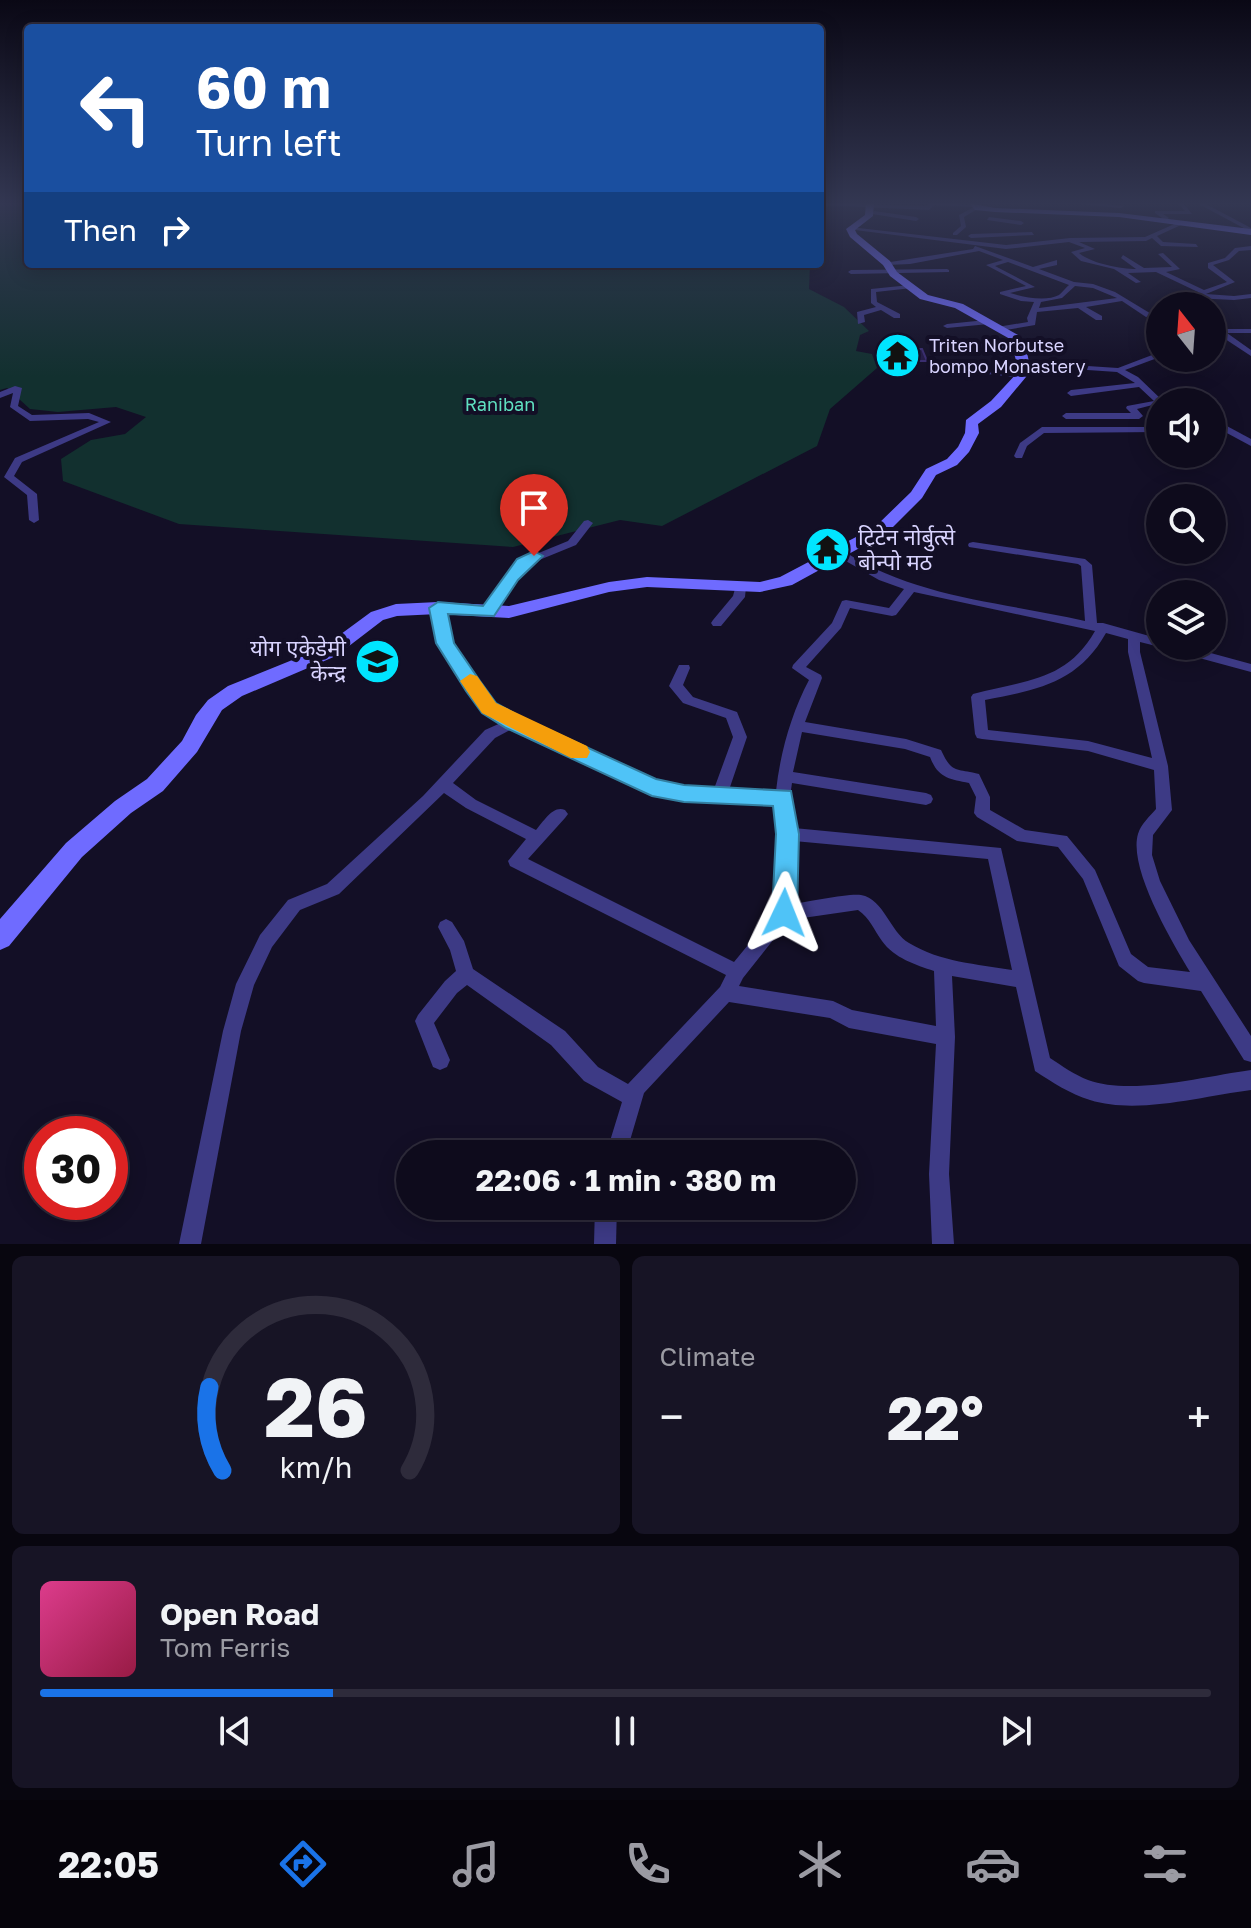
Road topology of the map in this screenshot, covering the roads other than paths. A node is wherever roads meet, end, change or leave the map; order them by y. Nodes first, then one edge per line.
1 (883, 261) edge
2 (914, 261) edge
3 (1055, 261) dead end
4 (1087, 261) edge
5 (1129, 261) edge
6 (1169, 261) edge
7 (1220, 261) edge
8 (1229, 261) edge
9 (1007, 262) joint
10 (1238, 263) dead end
11 (890, 268) junction
12 (1033, 269) junction
13 (1142, 270) junction
14 (1157, 270) junction
15 (947, 271) dead end
16 (1122, 271) junction
17 (851, 272) dead end
18 (1138, 282) dead end
19 (1073, 284) junction
20 (910, 287) junction
21 (1199, 292) edge
22 (1204, 292) edge
23 (1226, 296) edge
24 (1251, 296) edge
25 (1123, 299) junction
26 (1037, 305) junction
27 (1079, 306) junction
28 (880, 308) junction
29 (1146, 313) edge
30 (897, 316) dead end
31 (1099, 318) dead end
32 (861, 322) dead end
33 (947, 326) dead end
34 (993, 326) junction
35 (1226, 331) edge
36 (1251, 331) edge
37 (1226, 338) edge
38 (973, 345) dead end
39 (1020, 348) junction
40 (1251, 354) edge
41 (1146, 359) edge
42 (961, 369) dead end
43 (1119, 370) junction
44 (1024, 373) junction
45 (1139, 385) junction
46 (1146, 391) edge
47 (1071, 393) dead end
48 (0, 395) edge
49 (1146, 405) edge
50 (1066, 416) dead end
51 (1139, 416) junction
52 (1146, 421) edge
53 (1226, 429) edge
54 (1146, 430) edge
55 (1251, 443) edge
56 (1019, 456) dead end
57 (34, 520) dead end
58 (588, 523) dead end
59 (973, 545) dead end
60 (841, 554) junction
61 (740, 587) junction
62 (910, 589) junction
63 (438, 608) junction
64 (488, 612) junction
65 (717, 623) dead end
66 (1097, 626) junction
67 (1134, 636) junction
68 (1146, 639) edge
69 (1222, 660) edge
70 (684, 668) dead end
71 (1251, 668) edge
72 (514, 722) junction
73 (799, 726) junction
74 (1161, 766) junction
75 (784, 776) junction
76 (443, 784) junction
77 (720, 793) junction
78 (783, 797) junction
79 (926, 799) dead end
80 (560, 814) dead end
81 (787, 834) junction
82 (538, 838) junction
83 (784, 913) junction
84 (446, 927) dead end
85 (0, 938) edge
86 (943, 966) junction
87 (737, 972) junction
88 (466, 974) junction
89 (1023, 980) junction
90 (1206, 983) junction
91 (726, 993) junction
92 (946, 1037) junction
93 (1251, 1053) edge
94 (440, 1060) dead end
95 (1251, 1080) edge
96 (631, 1096) junction
97 (620, 1140) edge
98 (606, 1220) edge
99 (190, 1244) edge
100 (605, 1244) edge
101 (943, 1244) edge

1 - 11 street
2 - 11 street
3 - 12 street
4 - 16 street
5 - 13 street
6 - 14 street
7 - 22 street
8 - 10 street
9 - 12 street
9 - 26 street
11 - 15 street
11 - 17 street
11 - 20 street
12 - 19 street
13 - 14 street
13 - 16 street
14 - 21 street
16 - 18 street
19 - 25 street
19 - 26 street
20 - 28 street
20 - 34 street
23 - 24 street
25 - 27 street
25 - 29 street
26 - 27 street
26 - 34 street
27 - 31 street
28 - 30 street
28 - 32 street
33 - 34 street
34 - 39 street
35 - 36 street
37 - 40 street
38 - 39 street
39 - 44 street
41 - 43 street
42 - 44 street
43 - 44 street
43 - 45 street
44 - 60 street
45 - 46 street
45 - 47 street
48 - 57 street
49 - 51 street
50 - 51 street
51 - 52 street
53 - 55 street
54 - 56 street
58 - 64 street
59 - 66 street
60 - 61 street
60 - 62 street
61 - 64 street
61 - 65 street
62 - 66 street
62 - 73 street
63 - 64 street
63 - 72 street
63 - 85 street
66 - 67 street
66 - 74 street
67 - 68 street
67 - 74 street
69 - 71 street
70 - 77 street
72 - 76 street
72 - 77 street
73 - 75 street
73 - 90 street
74 - 90 street
75 - 78 street
75 - 79 street
76 - 82 street
76 - 99 street
77 - 78 street
78 - 81 street
80 - 82 street
81 - 83 street
81 - 89 street
82 - 87 street
83 - 86 street
83 - 87 street
84 - 88 street
86 - 89 street
86 - 92 street
87 - 91 street
88 - 94 street
88 - 96 street
89 - 95 street
90 - 93 street
91 - 92 street
91 - 96 street
92 - 101 street
96 - 97 street
98 - 100 street

